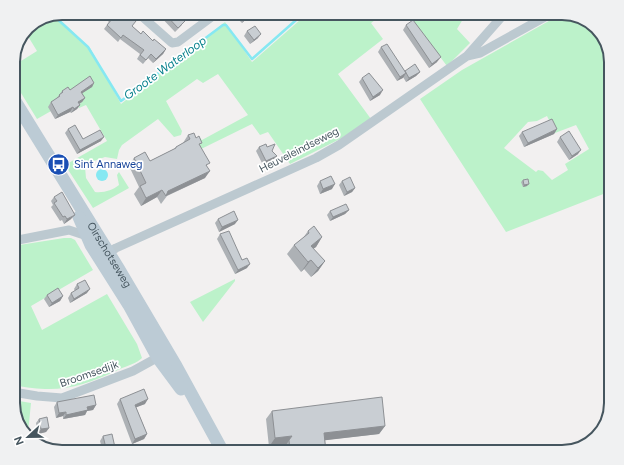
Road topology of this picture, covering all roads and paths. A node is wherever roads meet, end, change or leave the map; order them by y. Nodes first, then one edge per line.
1 (146, 20) edge
2 (208, 20) edge
3 (499, 20) edge
4 (539, 20) edge
5 (467, 56) junction
6 (20, 110) edge
7 (20, 121) edge
8 (87, 236) junction
9 (20, 240) edge
10 (104, 255) junction
11 (163, 355) junction
12 (20, 393) edge
13 (219, 445) edge

1 - 2 street
3 - 5 street, Heuveleindseweg
4 - 5 street
5 - 10 street, Heuveleindseweg
6 - 10 main road, Oirschotseweg
7 - 8 main road, Oirschotseweg
8 - 9 street
8 - 10 main road, Oirschotseweg
10 - 11 main road, Oirschotseweg
11 - 12 street, Broomsedijk
11 - 13 main road, Oirschotseweg

